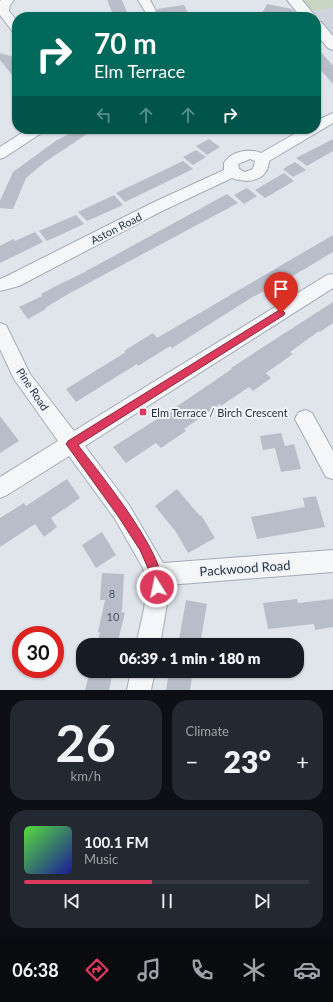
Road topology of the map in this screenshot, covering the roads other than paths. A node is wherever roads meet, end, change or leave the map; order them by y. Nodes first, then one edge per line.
1 (8, 0) edge
2 (144, 0) edge
3 (294, 0) edge
4 (150, 11) dead end
5 (305, 12) edge
6 (12, 23) edge
7 (321, 31) edge
8 (333, 45) edge
9 (333, 117) edge
10 (321, 124) edge
11 (30, 134) edge
12 (304, 134) edge
13 (0, 154) edge
14 (333, 280) edge
15 (0, 285) edge
16 (0, 330) edge
17 (306, 419) dead end
18 (72, 444) junction
19 (333, 470) edge
20 (0, 488) edge
21 (333, 561) edge
22 (156, 575) junction
23 (149, 638) edge
24 (142, 678) edge
25 (139, 690) edge

1 - 6 street
2 - 4 street
3 - 5 street
7 - 8 street
9 - 10 street
11 - 13 street
12 - 15 street, Aston Road
14 - 18 street
16 - 18 street, Pine Road
17 - 19 street
18 - 20 street
18 - 22 street, Pine Road
21 - 22 street, Packwood Road
22 - 23 street
24 - 25 street

